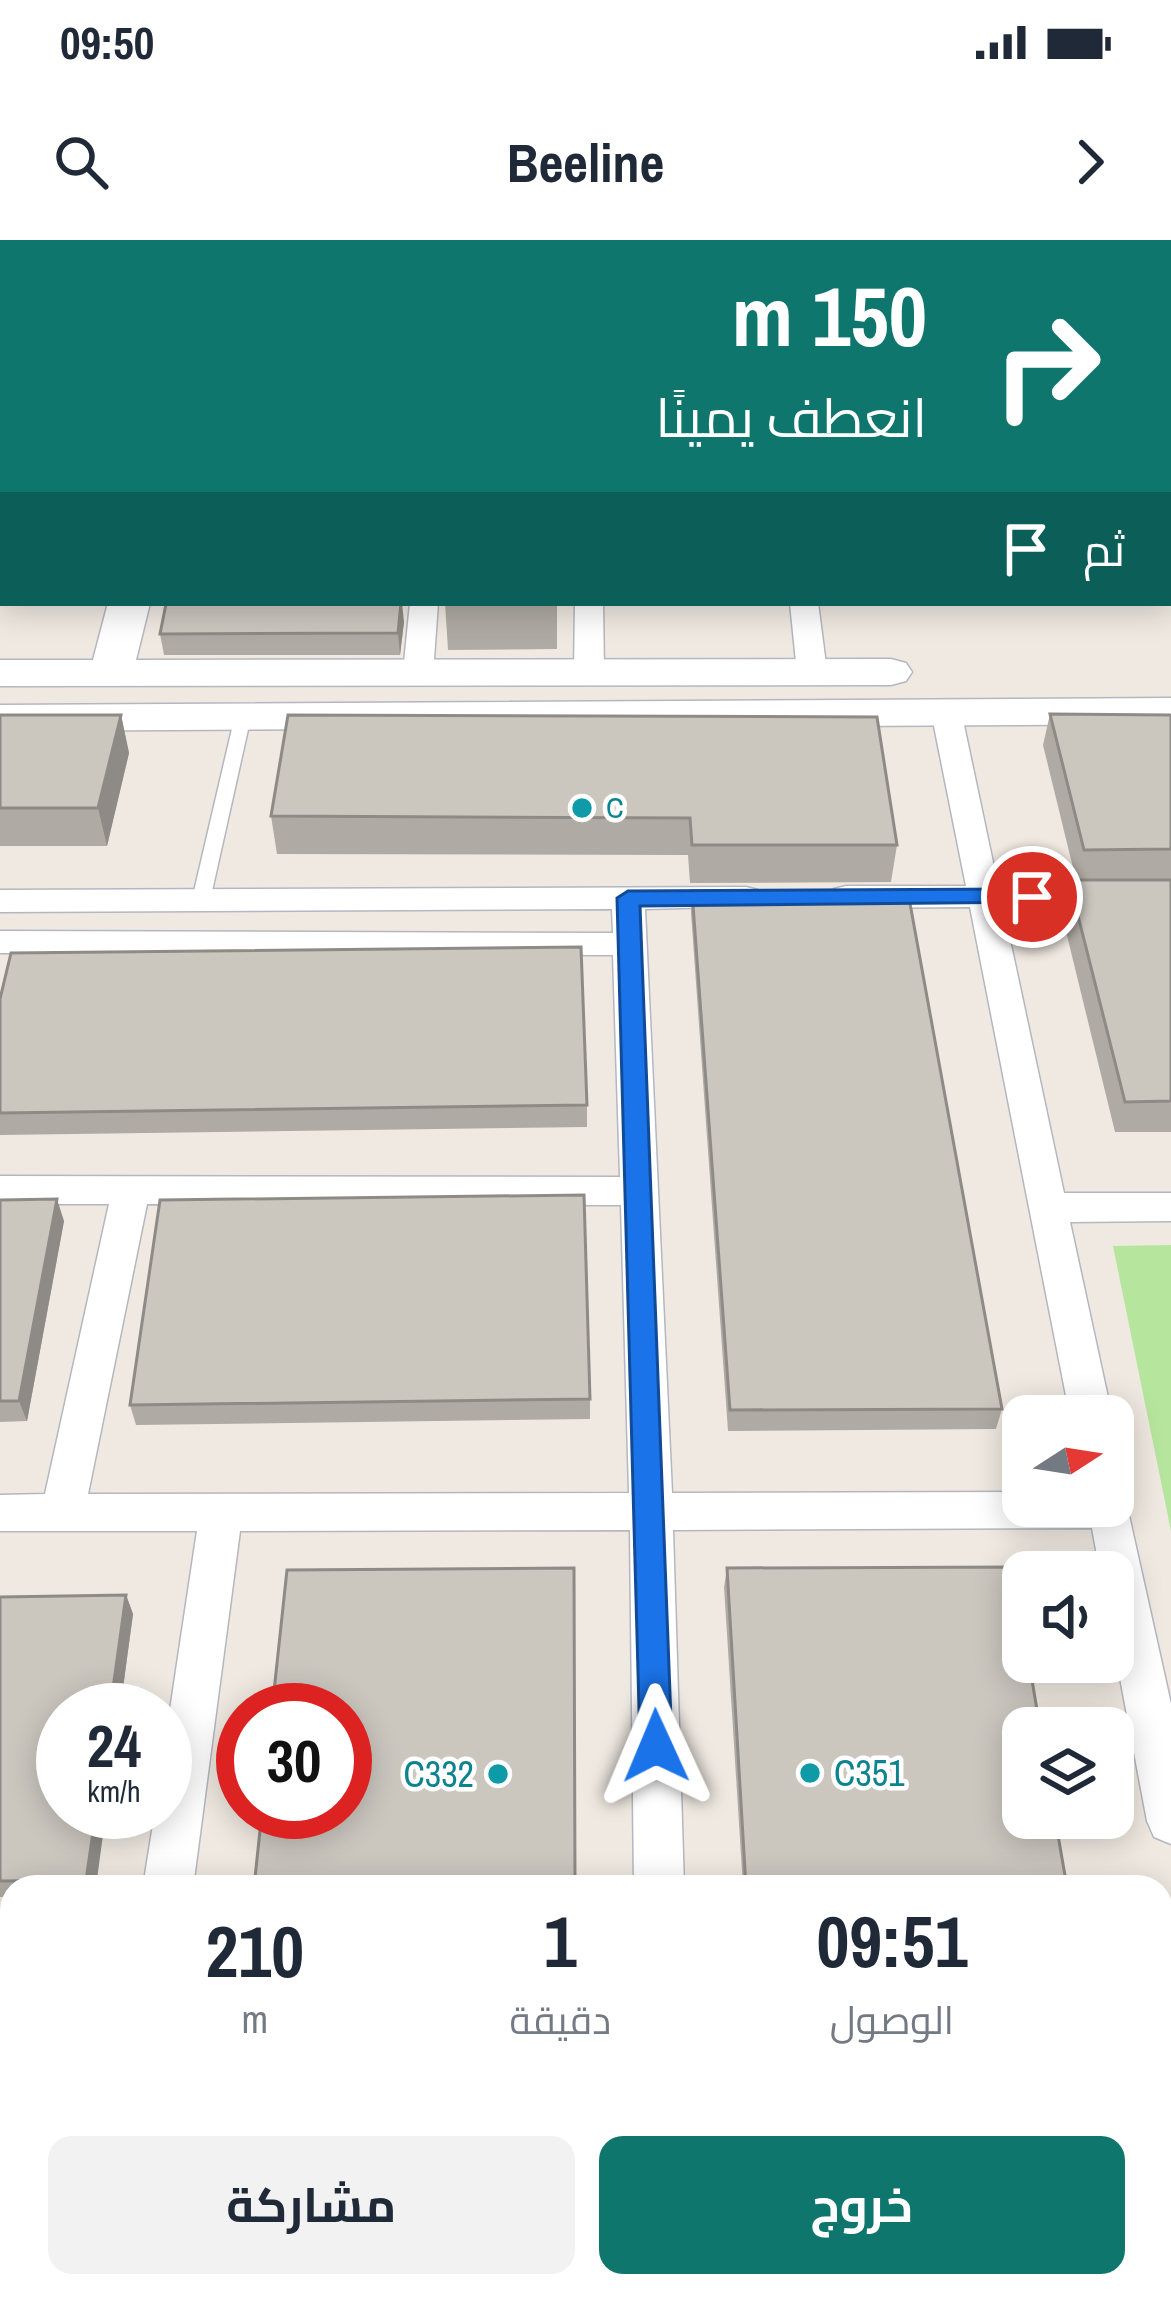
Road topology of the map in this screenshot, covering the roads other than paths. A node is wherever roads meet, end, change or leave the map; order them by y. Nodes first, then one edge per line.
1 (128, 606) edge
2 (424, 606) edge
3 (590, 606) edge
4 (804, 606) edge
5 (1171, 671) edge
6 (589, 672) junction
7 (812, 672) junction
8 (0, 673) edge
9 (111, 673) junction
10 (418, 673) junction
11 (1171, 710) edge
12 (946, 711) junction
13 (243, 716) junction
14 (0, 718) edge
15 (1171, 896) edge
16 (986, 897) junction
17 (628, 898) junction
18 (771, 898) edge
19 (819, 898) edge
20 (201, 900) junction
21 (0, 901) edge
22 (0, 942) edge
23 (630, 944) junction
24 (0, 1190) edge
25 (130, 1190) junction
26 (638, 1191) junction
27 (1171, 1207) edge
28 (1048, 1208) junction
29 (1086, 1395) edge
30 (1002, 1509) edge
31 (651, 1511) junction
32 (221, 1512) junction
33 (0, 1513) edge
34 (63, 1513) junction
35 (1113, 1527) edge
36 (1163, 1740) edge
37 (1171, 1821) edge
38 (170, 1875) edge
39 (659, 1875) edge

1 - 9 main road
2 - 10 street
3 - 6 street
4 - 7 street
5 - 7 main road
6 - 7 main road
6 - 10 main road
8 - 9 main road
9 - 10 main road
11 - 12 main road
12 - 13 main road
12 - 16 street
13 - 14 main road
13 - 20 lane
15 - 16 street
16 - 19 street
16 - 28 street
17 - 18 street
17 - 20 street
17 - 23 street
20 - 21 street
22 - 23 street
23 - 26 street
24 - 25 street
25 - 26 street
25 - 34 street
26 - 31 street
27 - 28 street
28 - 29 street
30 - 31 street
31 - 32 street
31 - 39 street
32 - 34 street
32 - 38 street
33 - 34 street
35 - 36 street
36 - 37 street

